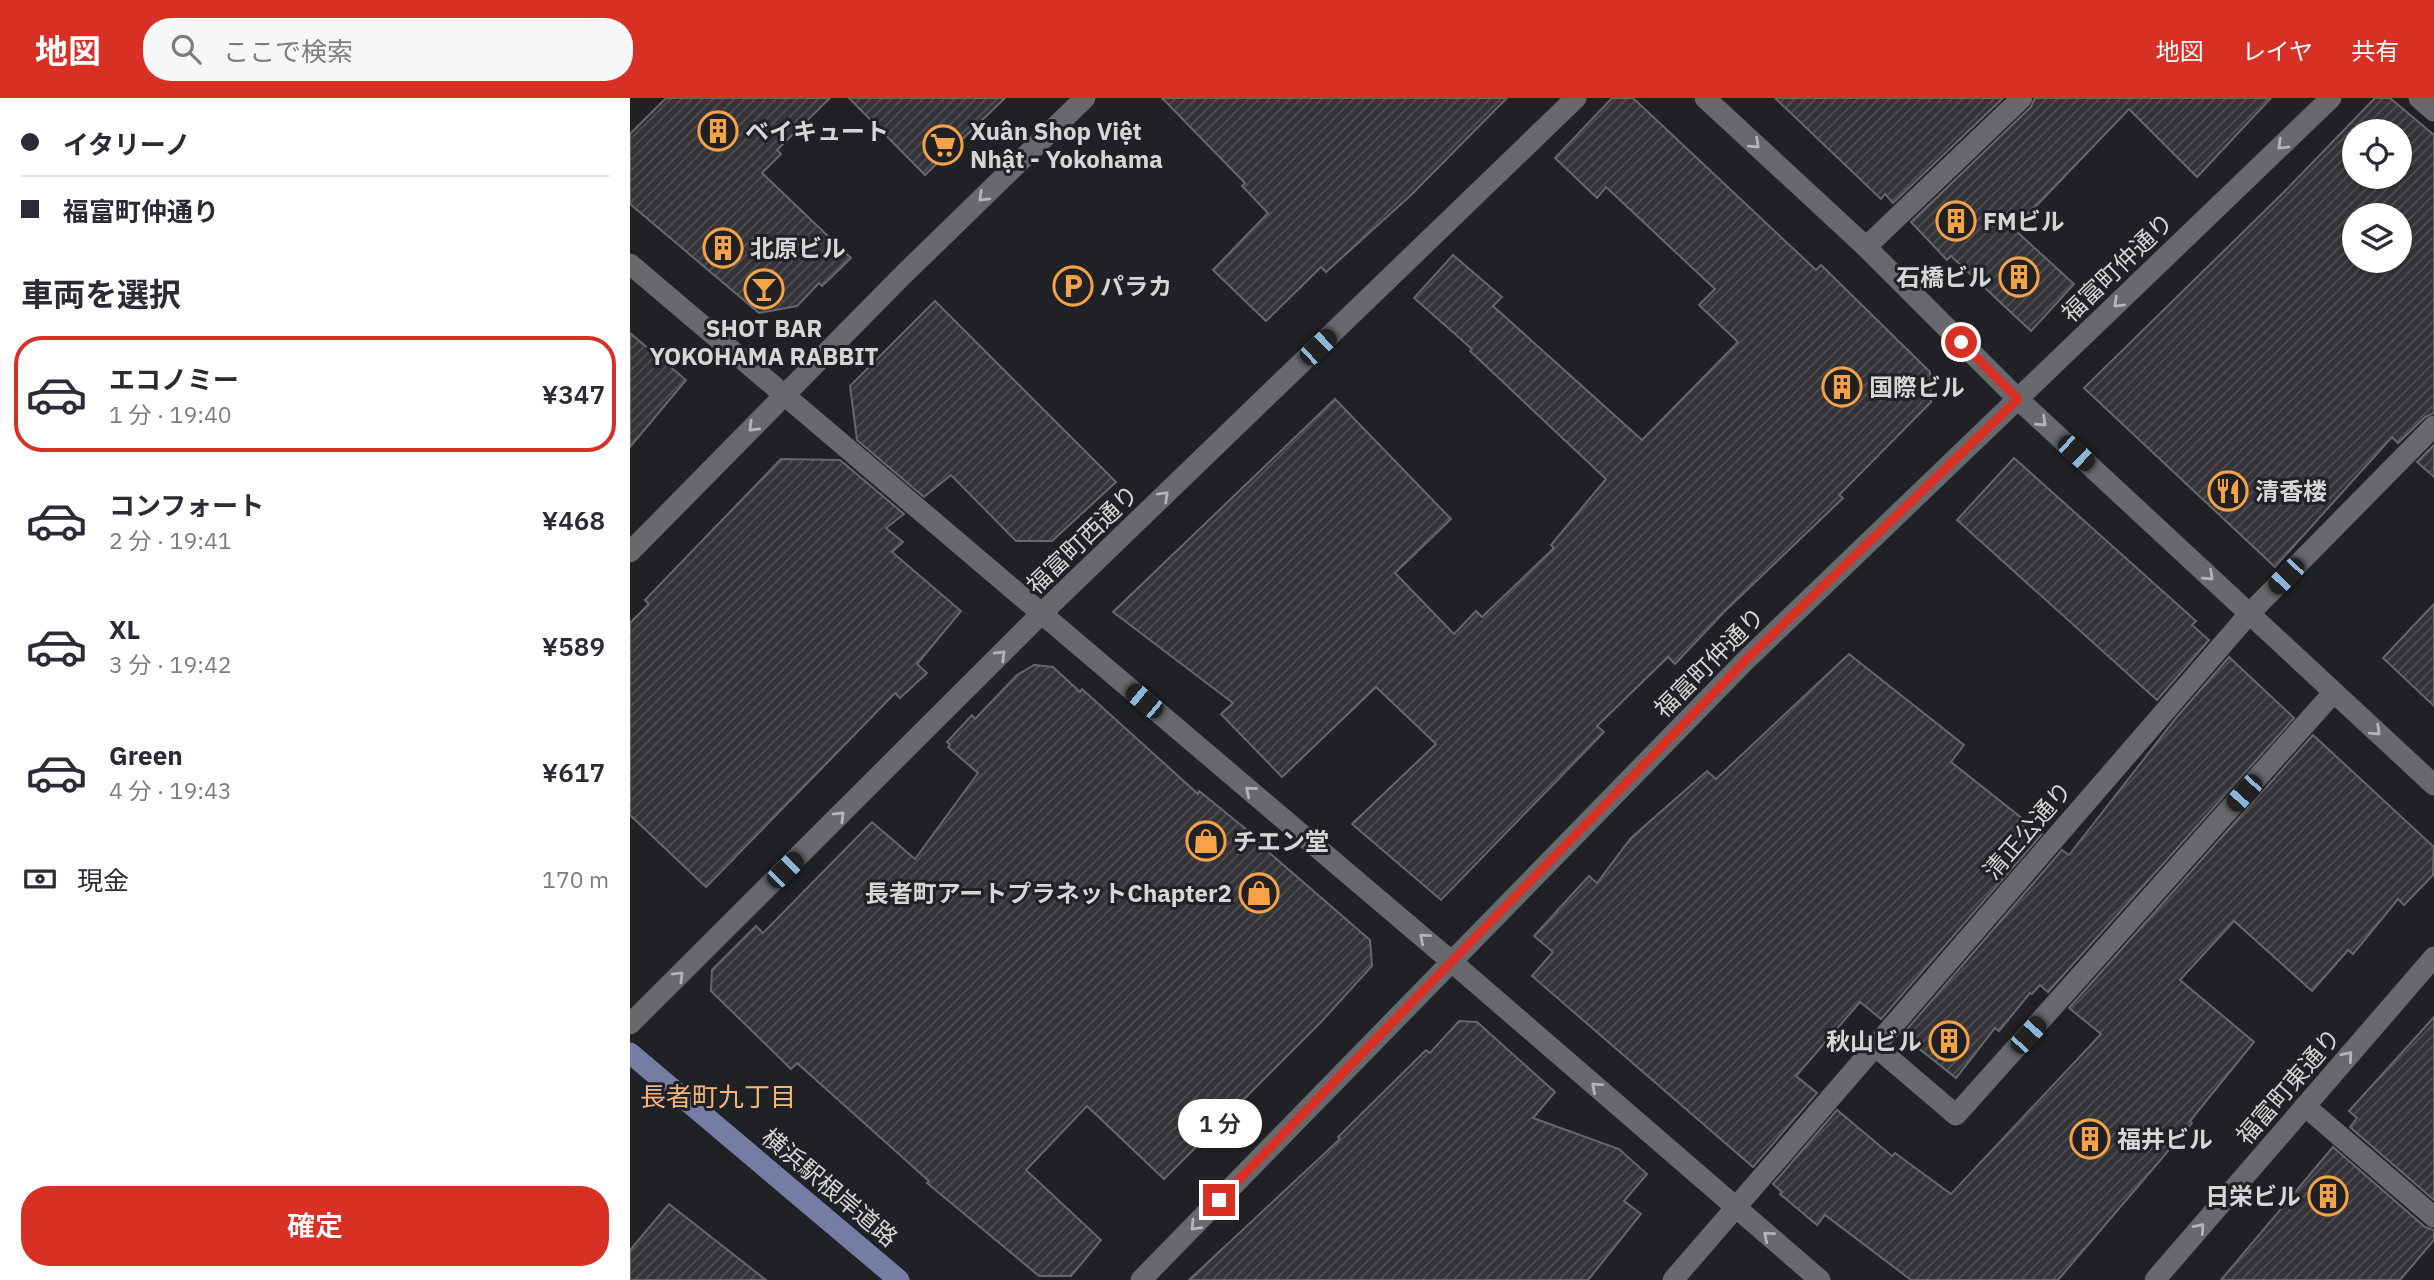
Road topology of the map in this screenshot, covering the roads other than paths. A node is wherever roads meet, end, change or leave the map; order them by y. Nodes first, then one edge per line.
1 (1084, 98) edge
2 (1576, 98) edge
3 (1705, 98) edge
4 (2022, 98) edge
5 (2331, 98) edge
6 (2420, 98) edge
7 (2434, 111) edge
8 (1866, 247) junction
9 (630, 264) edge
10 (783, 396) junction
11 (2018, 399) junction
12 (2434, 426) edge
13 (630, 552) edge
14 (1041, 614) junction
15 (2249, 614) junction
16 (2334, 692) junction
17 (2434, 785) edge
18 (2434, 957) edge
19 (1452, 962) junction
20 (630, 1024) edge
21 (1875, 1046) junction
22 (630, 1053) edge
23 (2305, 1106) junction
24 (1734, 1208) junction
25 (2434, 1217) edge
26 (899, 1280) edge
27 (1142, 1280) edge
28 (1674, 1280) edge
29 (1820, 1280) edge
30 (2155, 1280) edge

1 -> 10 street
14 -> 2 street, 福富町西通り
3 -> 8 street
4 - 8 street
5 -> 11 street, 福富町仲通り
6 - 7 street
8 - 11 street
9 - 10 street
10 -> 13 street
10 - 14 street
11 -> 15 street
11 - 19 street, 福富町仲通り
12 - 15 street, 清正公通り
19 -> 14 street
20 -> 14 street, 福富町西通り
15 - 16 street
15 - 21 street, 清正公通り
16 -> 17 street
16 - 21 street
23 -> 18 street, 福富町東通り
24 -> 19 street
19 -> 27 street, 福富町仲通り
21 - 24 street, 清正公通り
22 - 26 main road, 横浜駅根岸道路
23 - 25 street
30 -> 23 street, 福富町東通り
24 - 28 street, 清正公通り
29 -> 24 street

